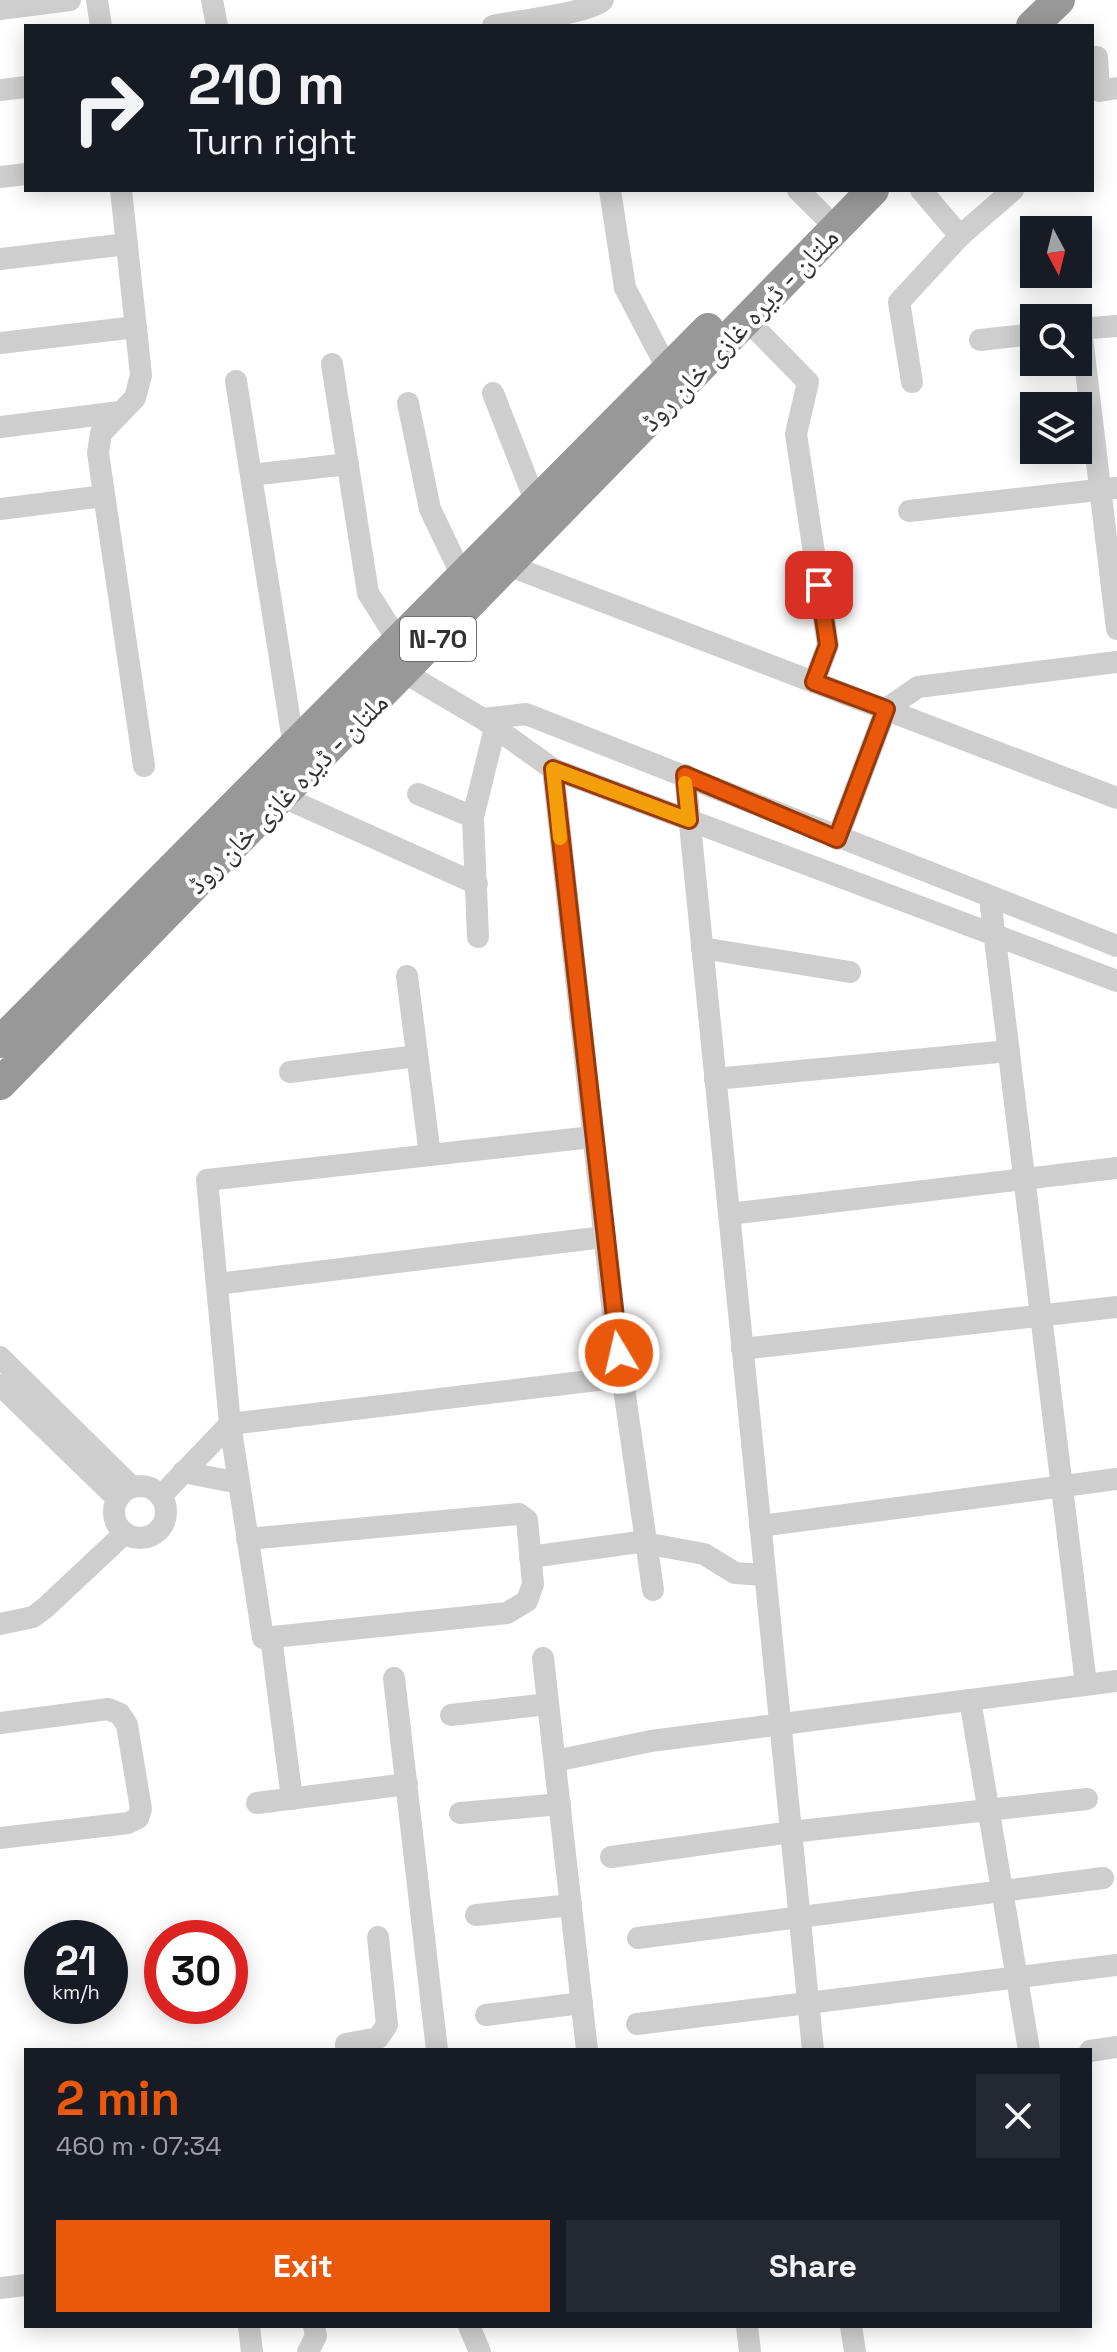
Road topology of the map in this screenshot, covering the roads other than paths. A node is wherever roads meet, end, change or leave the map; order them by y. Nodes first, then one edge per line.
1 (70, 0) edge
2 (97, 0) edge
3 (212, 0) edge
4 (603, 0) edge
5 (1033, 0) edge
6 (1059, 0) edge
7 (557, 6) edge
8 (0, 9) edge
9 (101, 24) edge
10 (217, 24) edge
11 (499, 24) edge
12 (1009, 24) edge
13 (1034, 24) edge
14 (1094, 57) edge
15 (24, 87) edge
16 (1117, 88) edge
17 (0, 90) edge
18 (24, 174) edge
19 (0, 177) edge
20 (121, 192) edge
21 (610, 192) edge
22 (800, 192) edge
23 (843, 192) edge
24 (871, 192) edge
25 (923, 192) edge
26 (1011, 192) edge
27 (822, 214) junction
28 (960, 236) junction
29 (127, 244) junction
30 (0, 259) edge
31 (747, 320) junction
32 (1117, 326) edge
33 (136, 327) junction
34 (1092, 328) edge
35 (1020, 336) edge
36 (980, 340) dead end
37 (0, 343) edge
38 (332, 364) dead end
39 (668, 370) junction
40 (1088, 376) edge
41 (236, 381) dead end
42 (912, 382) dead end
43 (493, 393) dead end
44 (408, 403) dead end
45 (120, 412) junction
46 (0, 427) edge
47 (348, 464) junction
48 (251, 475) junction
49 (1109, 489) edge
50 (104, 496) junction
51 (536, 503) junction
52 (0, 509) edge
53 (909, 511) dead end
54 (510, 566) junction
55 (463, 578) junction
56 (1117, 629) edge
57 (402, 658) junction
58 (1117, 662) edge
59 (814, 682) junction
60 (886, 709) junction
61 (489, 724) junction
62 (294, 747) junction
63 (144, 766) dead end
64 (553, 769) junction
65 (685, 775) junction
66 (418, 794) dead end
67 (283, 797) junction
68 (1117, 798) edge
69 (473, 817) junction
70 (689, 820) junction
71 (837, 839) junction
72 (477, 884) junction
73 (990, 898) junction
74 (995, 935) junction
75 (478, 937) dead end
76 (1117, 946) edge
77 (702, 948) junction
78 (850, 972) dead end
79 (407, 976) dead end
80 (1117, 981) edge
81 (0, 1042) edge
82 (1009, 1051) junction
83 (417, 1056) junction
84 (290, 1072) dead end
85 (715, 1079) junction
86 (0, 1084) edge
87 (592, 1137) junction
88 (430, 1155) junction
89 (1117, 1168) edge
90 (1025, 1181) junction
91 (729, 1214) junction
92 (604, 1237) junction
93 (217, 1284) junction
94 (1117, 1307) edge
95 (1041, 1316) junction
96 (742, 1349) junction
97 (0, 1357) edge
98 (623, 1377) junction
99 (0, 1385) edge
100 (230, 1424) junction
101 (183, 1472) junction
102 (1117, 1479) edge
103 (239, 1483) junction
104 (1062, 1485) junction
105 (125, 1493) junction
106 (161, 1496) junction
107 (760, 1526) junction
108 (125, 1533) junction
109 (247, 1539) junction
110 (647, 1544) junction
111 (530, 1557) junction
112 (765, 1575) junction
113 (653, 1590) dead end
114 (0, 1624) edge
115 (271, 1637) junction
116 (543, 1658) dead end
117 (394, 1678) dead end
118 (1117, 1681) edge
119 (1086, 1684) junction
120 (970, 1700) junction
121 (548, 1704) junction
122 (451, 1715) dead end
123 (0, 1723) edge
124 (780, 1725) junction
125 (555, 1761) junction
126 (407, 1784) junction
127 (292, 1799) junction
128 (1087, 1799) dead end
129 (257, 1803) dead end
130 (560, 1804) junction
131 (989, 1809) junction
132 (460, 1813) dead end
133 (791, 1832) junction
134 (0, 1838) edge
135 (611, 1857) dead end
136 (1103, 1878) dead end
137 (1003, 1893) junction
138 (571, 1905) junction
139 (476, 1915) dead end
140 (799, 1918) junction
141 (378, 1937) dead end
142 (638, 1938) dead end
143 (1117, 1965) edge
144 (1017, 1977) junction
145 (582, 2003) junction
146 (808, 2003) junction
147 (486, 2015) dead end
148 (637, 2024) dead end
149 (1117, 2047) edge
150 (346, 2048) edge
151 (437, 2048) edge
152 (587, 2048) edge
153 (813, 2048) edge
154 (1029, 2048) edge
155 (1092, 2051) edge
156 (24, 2285) edge
157 (0, 2288) edge
158 (249, 2328) edge
159 (470, 2328) edge
160 (747, 2328) edge
161 (851, 2328) edge
162 (252, 2352) edge
163 (480, 2352) edge
164 (750, 2352) edge
165 (855, 2352) edge

1 - 8 street
2 - 9 street
3 - 10 street
4 - 7 street
5 - 12 highway
6 - 13 highway
7 - 11 street
14 - 16 street
15 - 17 street
18 - 19 street
20 - 29 street
21 - 39 street
22 - 27 street
23 - 27 highway, ملتان - ڈیرہ غازی خان روڈ / N-70
24 - 31 highway, ملتان - ڈیرہ غازی خان روڈ / N-70
25 - 28 street
26 - 28 street
27 - 39 highway, ملتان - ڈیرہ غازی خان روڈ / N-70
28 - 42 street
29 - 30 street
29 - 33 street
31 - 54 highway, ملتان - ڈیرہ غازی خان روڈ / N-70
31 - 59 street
32 - 34 street
33 - 37 street
33 - 45 street
35 - 36 street
38 - 47 street
39 - 51 highway, ملتان - ڈیرہ غازی خان روڈ / N-70
40 - 49 street
41 - 48 street
43 - 51 street
44 - 55 street
45 - 46 street
45 - 50 street
47 - 48 street
47 - 57 street
48 - 62 street
49 - 53 street
49 - 56 street
50 - 52 street
50 - 63 street
51 - 55 highway, ملتان - ڈیرہ غازی خان روڈ / N-70
54 - 57 highway, ملتان - ڈیرہ غازی خان روڈ / N-70
54 - 59 street
55 - 57 highway, ملتان - ڈیرہ غازی خان روڈ / N-70
57 - 61 street
57 - 62 highway, ملتان - ڈیرہ غازی خان روڈ / N-70
57 - 67 highway, ملتان - ڈیرہ غازی خان روڈ / N-70
58 - 60 street
59 - 60 street
60 - 68 street
60 - 71 street
61 - 64 street
61 - 65 street
61 - 69 street
62 - 81 highway, ملتان - ڈیرہ غازی خان روڈ / N-70
64 - 70 street
64 - 87 street
65 - 70 street
65 - 71 street
66 - 69 street
67 - 72 street
67 - 86 highway, ملتان - ڈیرہ غازی خان روڈ / N-70
69 - 72 street
70 - 74 street
70 - 77 street
71 - 73 street
72 - 75 street
73 - 74 street
73 - 76 street
74 - 80 street
74 - 82 street
77 - 78 street
77 - 85 street
79 - 83 street
82 - 85 street
82 - 90 street
83 - 84 street
83 - 88 street
85 - 91 street
87 - 88 street
87 - 92 street
88 - 93 street
89 - 90 street
90 - 91 street
90 - 95 street
91 - 96 street
92 - 93 street
92 - 98 street
93 - 100 street
94 - 95 street
95 - 96 street
95 - 104 street
96 - 107 street
97 - 105 street
98 - 100 street
98 - 110 street
99 - 105 street
100 - 101 street
100 - 103 street
101 - 103 street
101 - 106 street
102 - 104 street
103 - 109 street
104 - 107 street
104 - 119 street
105 - 106 street
105 - 108 street
106 - 108 street
107 - 112 street
108 - 114 street
109 - 111 street
109 - 115 street
110 - 111 street
110 - 112 street
110 - 113 street
111 - 115 street
112 - 124 street
115 - 127 street
116 - 121 street
117 - 126 street
118 - 119 street
119 - 120 street
120 - 124 street
120 - 131 street
121 - 122 street
121 - 125 street
123 - 134 street
124 - 125 street
124 - 133 street
125 - 130 street
126 - 127 street
126 - 151 street
127 - 129 street
128 - 131 street
130 - 132 street
130 - 138 street
131 - 133 street
131 - 137 street
133 - 135 street
133 - 140 street
136 - 137 street
137 - 140 street
137 - 144 street
138 - 139 street
138 - 145 street
140 - 142 street
140 - 146 street
141 - 150 street
143 - 144 street
144 - 146 street
144 - 154 street
145 - 147 street
145 - 152 street
146 - 148 street
146 - 153 street
149 - 155 street
156 - 157 street
158 - 162 street
159 - 163 street
160 - 164 street
161 - 165 street

